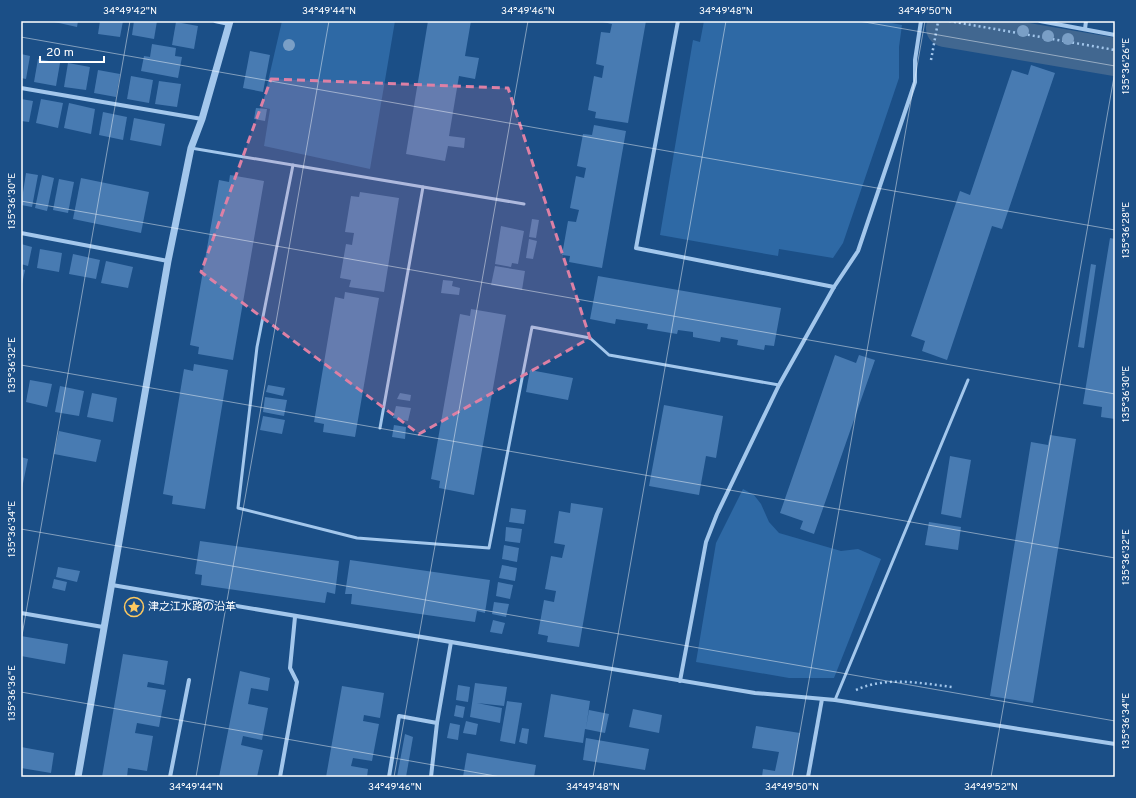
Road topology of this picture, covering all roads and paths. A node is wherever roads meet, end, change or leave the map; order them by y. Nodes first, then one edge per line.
1 (215, 21) edge
2 (678, 21) edge
3 (921, 21) edge
4 (940, 21) edge
5 (949, 21) edge
6 (1040, 21) edge
7 (1086, 21) edge
8 (230, 22) edge
9 (1085, 29) junction
10 (1115, 35) edge
11 (1115, 50) edge
12 (930, 60) dead end
13 (21, 88) edge
14 (202, 119) junction
15 (191, 148) junction
16 (293, 165) junction
17 (424, 187) junction
18 (524, 204) dead end
19 (21, 233) edge
20 (168, 261) junction
21 (834, 287) junction
22 (968, 380) dead end
23 (779, 385) junction
24 (380, 428) dead end
25 (112, 586) junction
26 (21, 613) edge
27 (296, 617) junction
28 (104, 627) junction
29 (451, 642) junction
30 (189, 680) dead end
31 (680, 681) junction
32 (952, 688) dead end
33 (855, 690) dead end
34 (822, 699) junction
35 (835, 700) junction
36 (437, 723) junction
37 (1115, 744) edge
38 (78, 777) edge
39 (170, 777) edge
40 (280, 777) edge
41 (389, 777) edge
42 (431, 777) edge
43 (808, 777) edge

1 - 8 street
2 - 21 street
3 - 21 street
4 - 12 path
5 - 11 path
6 - 9 street
7 - 9 street
8 - 14 street
9 - 10 street
13 - 14 street
14 - 15 street
15 - 16 lane
15 - 20 street
16 - 17 lane
16 - 23 lane
17 - 18 lane
17 - 24 lane
19 - 20 street
20 - 25 street
21 - 23 street
22 - 35 lane
23 - 31 street
25 - 27 street
25 - 28 street
26 - 28 street
27 - 29 street
27 - 40 street
28 - 38 street
29 - 31 street
29 - 36 street
30 - 39 street
31 - 34 street
32 - 33 path
34 - 35 street
34 - 43 street
35 - 37 street
36 - 41 street
36 - 42 street

